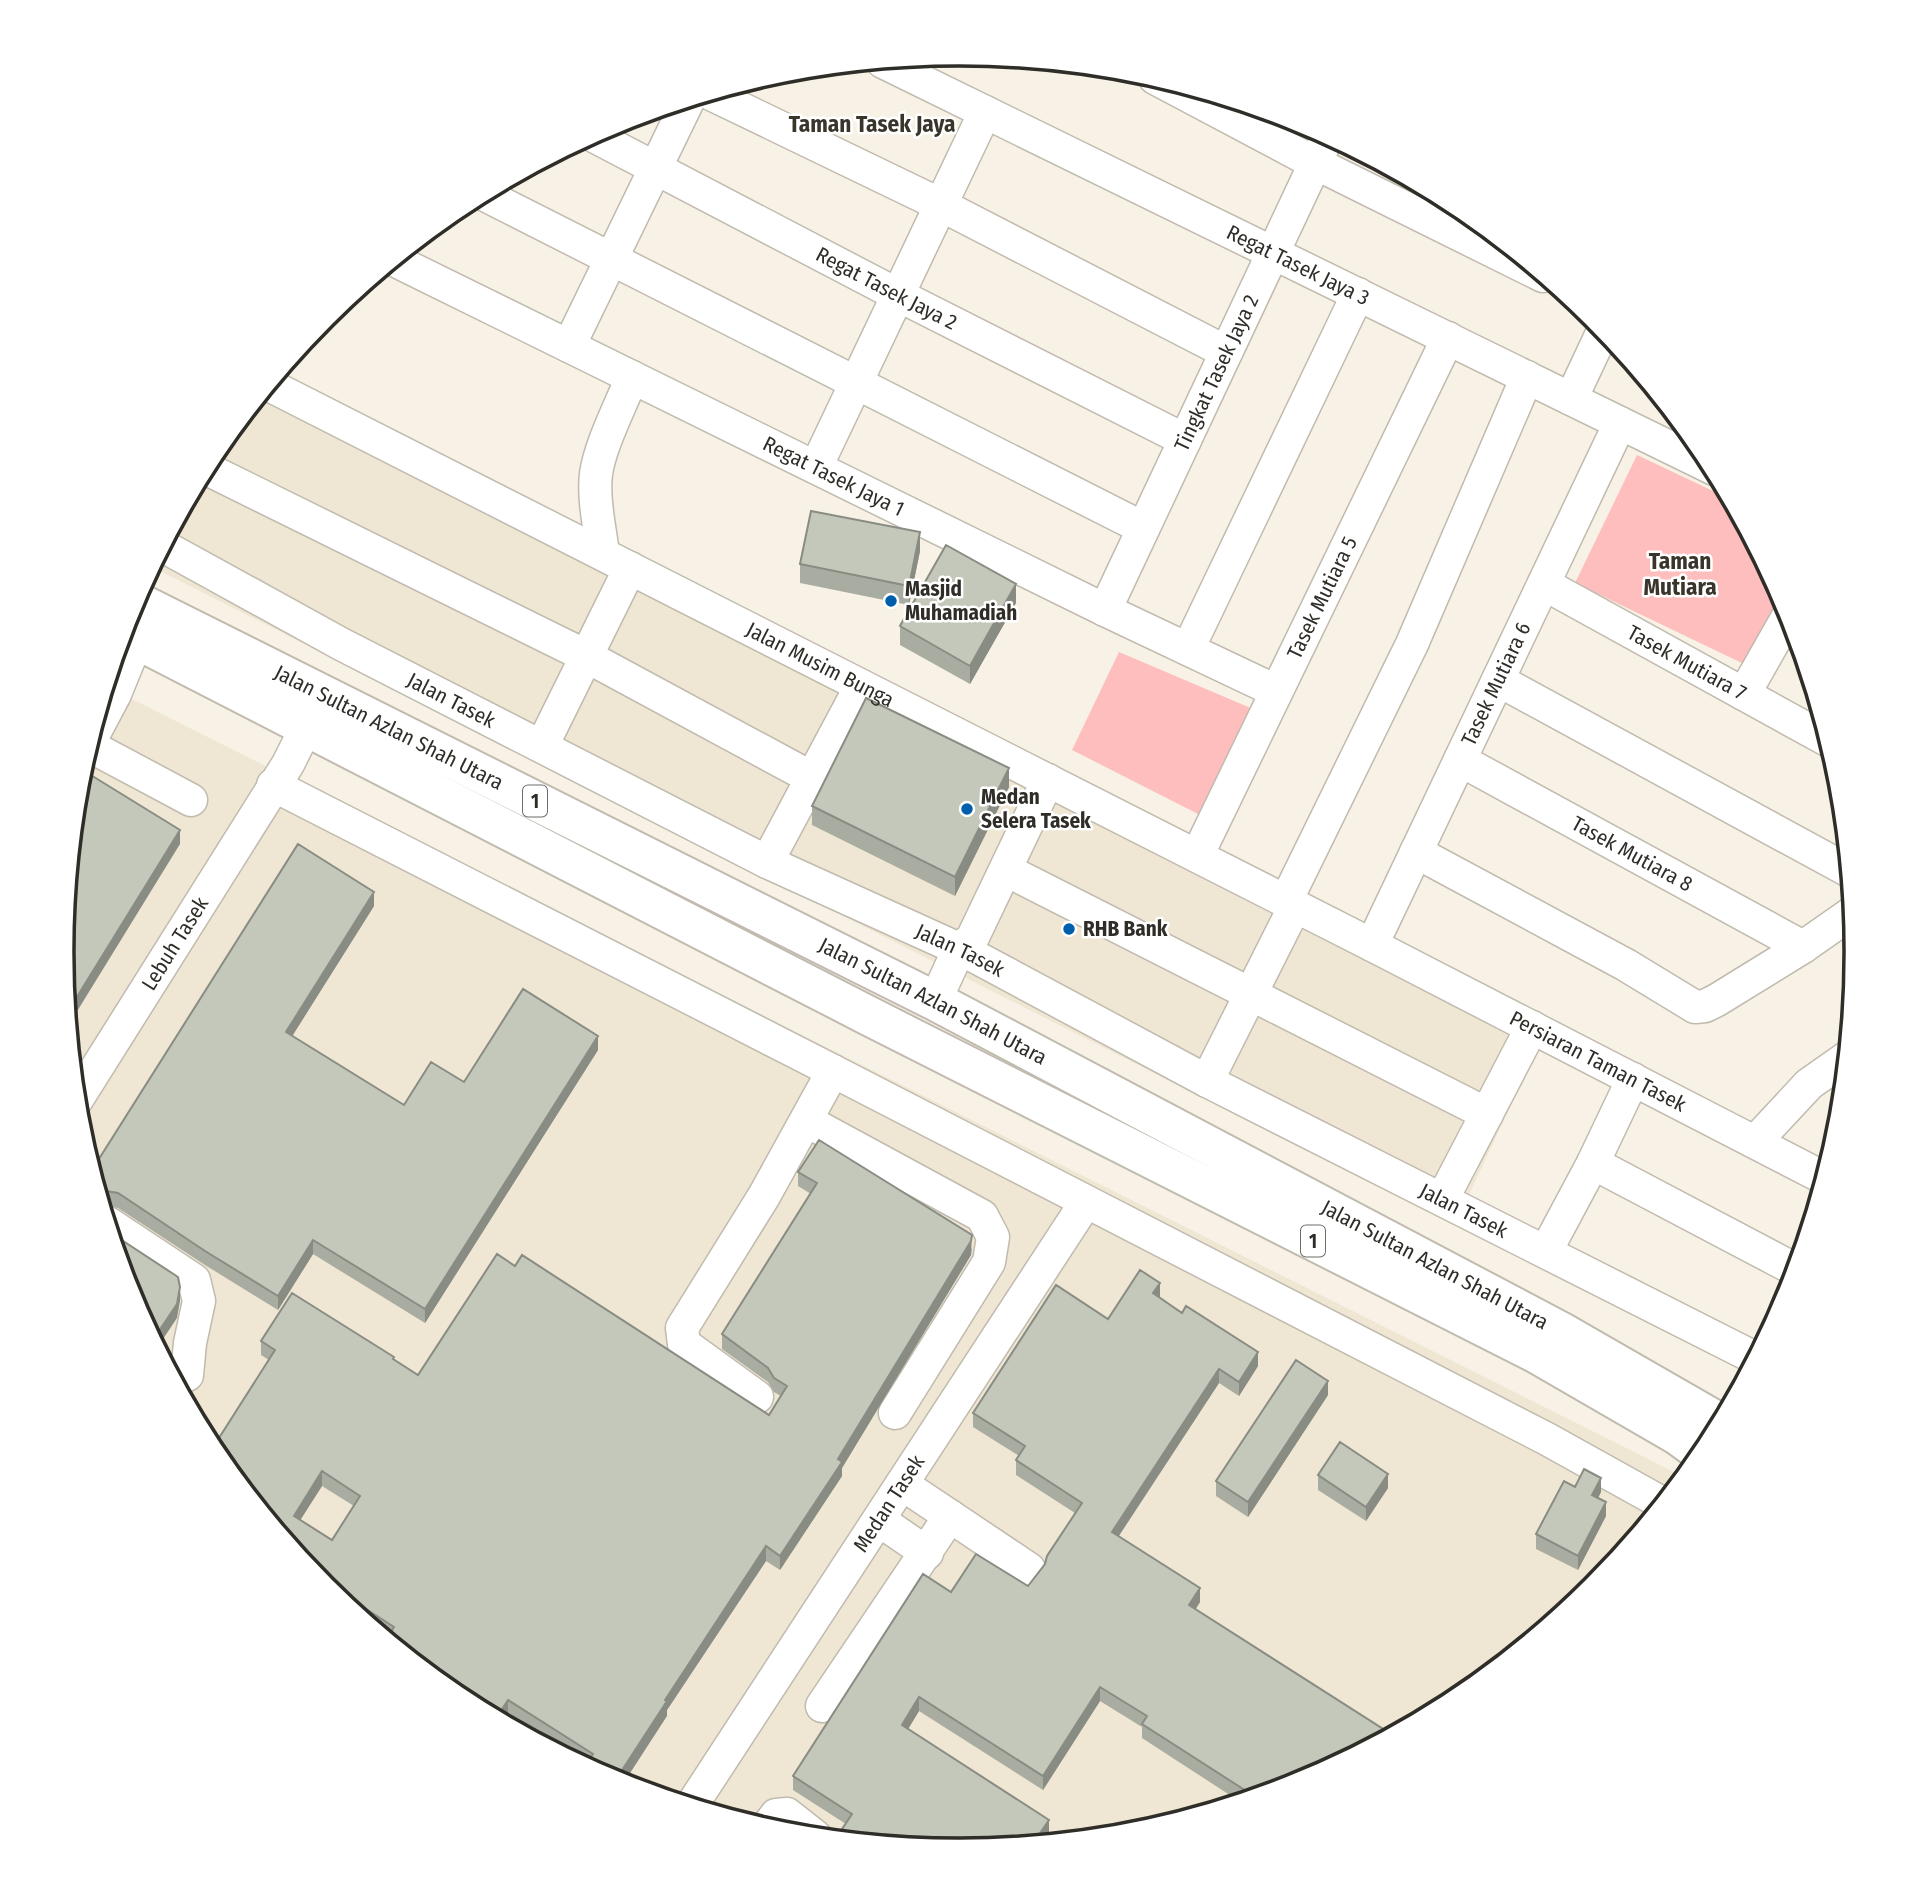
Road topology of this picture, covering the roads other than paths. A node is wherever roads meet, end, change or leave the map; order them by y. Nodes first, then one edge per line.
1 (896, 68) edge
2 (722, 99) edge
3 (1221, 106) edge
4 (683, 110) edge
5 (985, 112) junction
6 (604, 141) edge
7 (1322, 150) edge
8 (656, 167) junction
9 (493, 199) edge
10 (941, 205) junction
11 (1273, 253) junction
12 (1503, 253) edge
13 (612, 258) junction
14 (402, 264) edge
15 (1358, 294) junction
16 (898, 295) junction
17 (1448, 338) junction
18 (1599, 340) edge
19 (569, 346) junction
20 (1226, 352) junction
21 (632, 377) junction
22 (1527, 377) junction
23 (856, 383) junction
24 (276, 389) edge
25 (1571, 399) junction
26 (1620, 423) junction
27 (1185, 440) junction
28 (1694, 458) edge
29 (816, 467) junction
30 (215, 473) edge
31 (1143, 528) junction
32 (170, 550) edge
33 (616, 561) junction
34 (1544, 584) junction
35 (144, 605) edge
36 (1105, 610) junction
37 (1783, 629) edge
38 (132, 637) edge
39 (1188, 649) junction
40 (126, 652) edge
41 (586, 656) junction
42 (1498, 680) junction
43 (861, 685) junction
44 (1276, 691) junction
45 (1744, 694) junction
46 (109, 705) edge
47 (307, 726) junction
48 (1817, 734) edge
49 (542, 747) junction
50 (98, 749) edge
51 (1460, 760) junction
52 (812, 778) junction
53 (1048, 780) junction
54 (273, 785) junction
55 (191, 800) dead end
56 (1416, 852) junction
57 (1197, 856) junction
58 (767, 862) junction
59 (1840, 866) edge
60 (1006, 870) junction
61 (1290, 903) junction
62 (1843, 919) edge
63 (1372, 945) junction
64 (1803, 947) junction
65 (967, 948) junction
66 (1251, 995) junction
67 (941, 1009) junction
68 (865, 1014) junction
69 (1532, 1027) junction
70 (1837, 1064) edge
71 (833, 1070) junction
72 (1633, 1079) junction
73 (1207, 1081) junction
74 (84, 1087) edge
75 (1019, 1093) junction
76 (1487, 1114) junction
77 (807, 1121) junction
78 (1756, 1141) junction
79 (1592, 1163) junction
80 (1816, 1174) edge
81 (1443, 1198) junction
82 (1086, 1202) junction
83 (118, 1230) edge
84 (1546, 1251) junction
85 (1787, 1265) edge
86 (1748, 1353) edge
87 (187, 1375) dead end
88 (757, 1397) dead end
89 (895, 1413) dead end
90 (1711, 1418) edge
91 (1693, 1446) edge
92 (902, 1484) junction
93 (1655, 1499) edge
94 (950, 1517) junction
95 (879, 1520) junction
96 (927, 1553) junction
97 (1029, 1569) dead end
98 (822, 1706) dead end
99 (697, 1798) edge
100 (774, 1817) edge
101 (797, 1822) edge

1 - 5 street, Regat Tasek Jaya 3
2 - 10 street
3 - 7 street
4 - 8 street
5 - 10 street
5 - 11 street, Regat Tasek Jaya 3
6 - 8 street, Regat Tasek Jaya 2
7 - 11 street, Tingkat Tasek Jaya 2
7 - 12 street
8 - 13 street
8 - 16 street, Regat Tasek Jaya 2
9 - 13 street
10 - 16 street
10 - 20 street
11 - 15 street, Regat Tasek Jaya 3
11 - 20 street, Tingkat Tasek Jaya 2
13 - 19 street
13 - 23 street
14 - 19 street, Regat Tasek Jaya 1
15 - 17 street, Regat Tasek Jaya 3
15 - 39 street
16 - 23 street
16 - 27 street, Regat Tasek Jaya 2
17 - 22 street, Regat Tasek Jaya 3
17 - 44 street, Tasek Mutiara 5
18 - 25 street
19 - 21 street, Regat Tasek Jaya 1
20 - 27 street, Tingkat Tasek Jaya 2
21 - 29 street, Regat Tasek Jaya 1
21 - 33 street
22 - 25 street, Regat Tasek Jaya 3
22 - 61 street
23 - 29 street
23 - 31 street
24 - 33 street, Jalan Musim Bunga
25 - 26 street, Regat Tasek Jaya 3
26 - 28 street, Regat Tasek Jaya 3
26 - 34 street, Tasek Mutiara 6
27 - 31 street, Tingkat Tasek Jaya 2
29 - 36 street, Regat Tasek Jaya 1
30 - 41 street
31 - 36 street, Tingkat Tasek Jaya 2
32 - 49 street, Jalan Tasek
33 - 41 street
33 - 43 street, Jalan Musim Bunga
34 - 42 street, Tasek Mutiara 6
34 - 45 street, Tasek Mutiara 7
35 - 67 main road, Jalan Sultan Azlan Shah Utara / 1
36 - 39 street, Regat Tasek Jaya 1
37 - 45 street
38 - 47 main road, Jalan Sultan Azlan Shah Utara / 1
39 - 44 street, Regat Tasek Jaya 1
40 - 46 street
41 - 49 street
41 - 52 street
42 - 51 street, Tasek Mutiara 6
42 - 59 street
43 - 52 street
43 - 53 street, Jalan Musim Bunga
44 - 57 street, Tasek Mutiara 5
45 - 48 street, Tasek Mutiara 7
47 - 54 street, Lebuh Tasek
47 - 68 main road, Jalan Sultan Azlan Shah Utara / 1
49 - 58 street, Jalan Tasek
50 - 55 street
51 - 56 street, Tasek Mutiara 6
51 - 64 street, Tasek Mutiara 8
52 - 58 street
53 - 57 street, Jalan Musim Bunga
53 - 60 street
54 - 71 street
54 - 74 street, Lebuh Tasek
56 - 63 street, Tasek Mutiara 6
56 - 64 street
57 - 61 street, Jalan Musim Bunga
58 - 65 street, Jalan Tasek
60 - 65 street
60 - 66 street
61 - 63 street, Jalan Musim Bunga
61 - 66 street
62 - 64 street
63 - 69 street, Persiaran Taman Tasek
65 - 67 street
65 - 73 street, Jalan Tasek
66 - 73 street
66 - 76 street
67 - 68 main road
67 - 75 main road
67 - 90 main road, Jalan Sultan Azlan Shah Utara / 1
68 - 75 main road, Jalan Sultan Azlan Shah Utara / 1
69 - 72 street, Persiaran Taman Tasek
69 - 76 street
70 - 78 street
71 - 77 street
71 - 82 street
72 - 78 street, Persiaran Taman Tasek
72 - 79 street
73 - 81 street, Jalan Tasek
75 - 91 main road, Jalan Sultan Azlan Shah Utara / 1
76 - 81 street
77 - 88 street
77 - 89 street
78 - 80 street, Persiaran Taman Tasek
79 - 84 street
79 - 85 street
81 - 84 street, Jalan Tasek
82 - 92 street, Medan Tasek
82 - 93 street
83 - 87 street
84 - 86 street, Jalan Tasek
92 - 94 street
92 - 95 street, Medan Tasek
94 - 96 street
94 - 97 street
95 - 96 street
95 - 99 street, Medan Tasek
96 - 98 street
100 - 101 street

